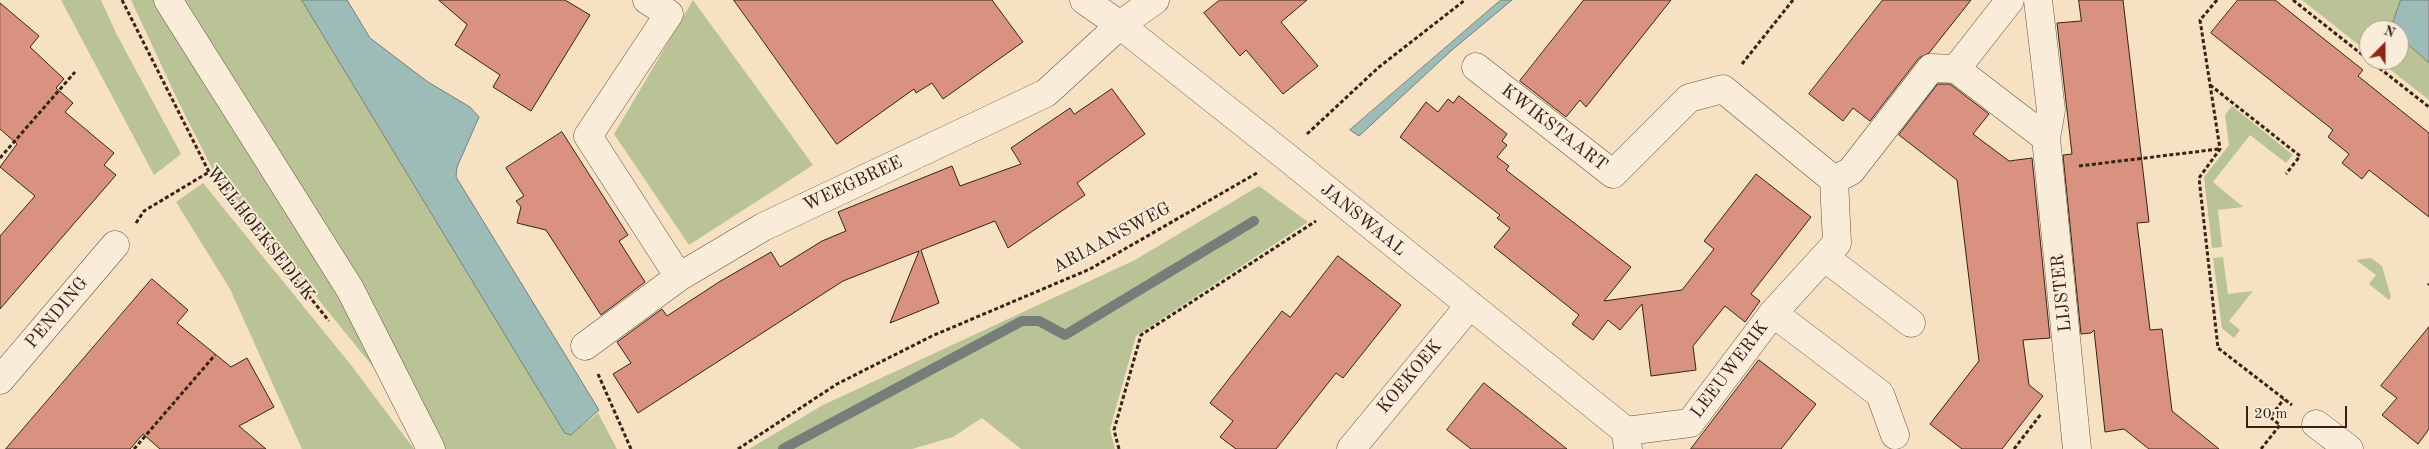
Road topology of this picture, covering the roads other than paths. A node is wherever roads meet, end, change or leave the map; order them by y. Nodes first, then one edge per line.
1 (168, 0) edge
2 (647, 0) edge
3 (1084, 0) edge
4 (1155, 0) edge
5 (2010, 0) edge
6 (2038, 0) edge
7 (1120, 25) junction
8 (1476, 67) dead end
9 (1956, 69) junction
10 (2046, 138) junction
11 (1834, 180) junction
12 (115, 245) dead end
13 (1830, 250) junction
14 (679, 277) junction
15 (1470, 306) junction
16 (1774, 313) junction
17 (1911, 323) dead end
18 (585, 346) road end
19 (0, 380) edge
20 (2316, 424) road end
21 (1894, 435) dead end
22 (1627, 440) edge
23 (431, 449) edge
24 (1351, 449) edge
25 (2077, 449) edge
26 (2349, 449) edge

1 - 23 street
2 - 14 street
3 - 7 street, JANSWAAL
4 - 7 street, WEEGBREE
5 - 9 street
6 - 10 street, LIJSTER
7 - 14 street, WEEGBREE
7 - 15 street, JANSWAAL
8 - 11 street, KWIKSTAART
9 - 10 street
9 - 11 street
10 - 25 street, LIJSTER
11 - 13 street
12 - 19 street, PENDING
13 - 16 street, LEEUWERIK
13 - 17 street
14 - 18 street, WEEGBREE
15 - 22 street, JANSWAAL
15 - 24 street, KOEKOEK
16 - 21 street, LEEUWERIK
16 - 22 street, LEEUWERIK
20 - 26 street

